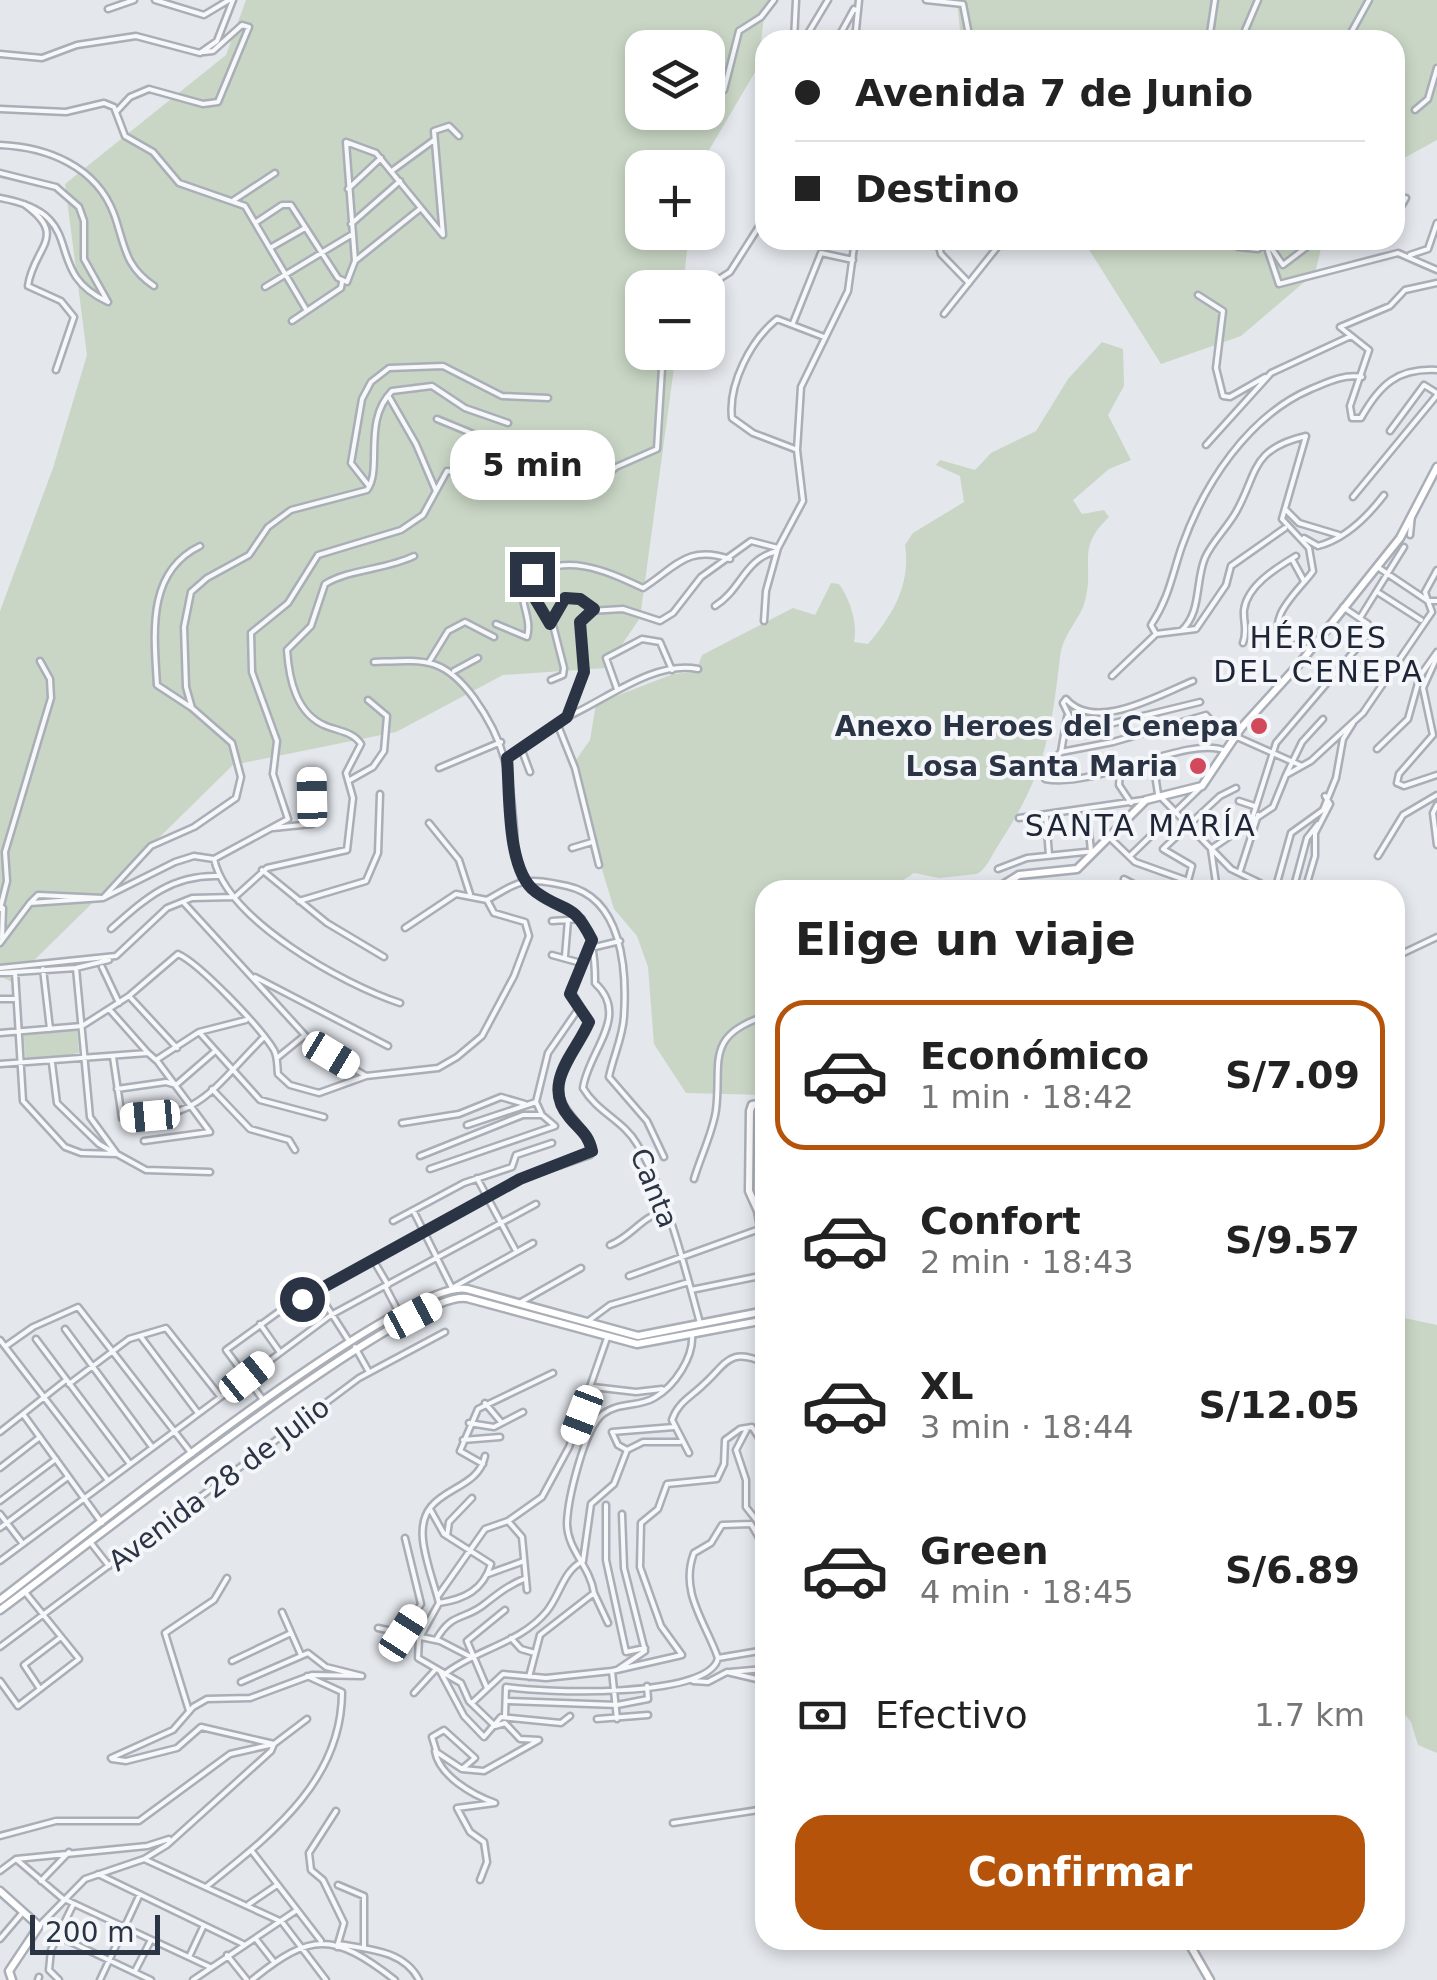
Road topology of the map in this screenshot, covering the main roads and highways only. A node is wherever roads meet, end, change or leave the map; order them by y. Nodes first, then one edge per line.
1 (1437, 466) edge
2 (1013, 880) edge
3 (755, 1105) edge
4 (755, 1206) edge
5 (755, 1313) edge
6 (549, 1317) junction
7 (755, 1322) edge
8 (352, 1344) junction
9 (234, 1430) junction
10 (0, 1600) edge
11 (0, 1610) edge
12 (0, 1891) edge
13 (1193, 1950) edge
14 (12, 1980) edge
15 (1210, 1980) edge

1 - 2 main road
3 - 4 main road
5 - 6 main road
6 - 7 main road
6 - 8 main road
6 - 8 main road
8 - 9 main road
8 - 9 main road
9 - 10 main road
9 - 11 main road
12 - 14 main road
13 - 15 main road

